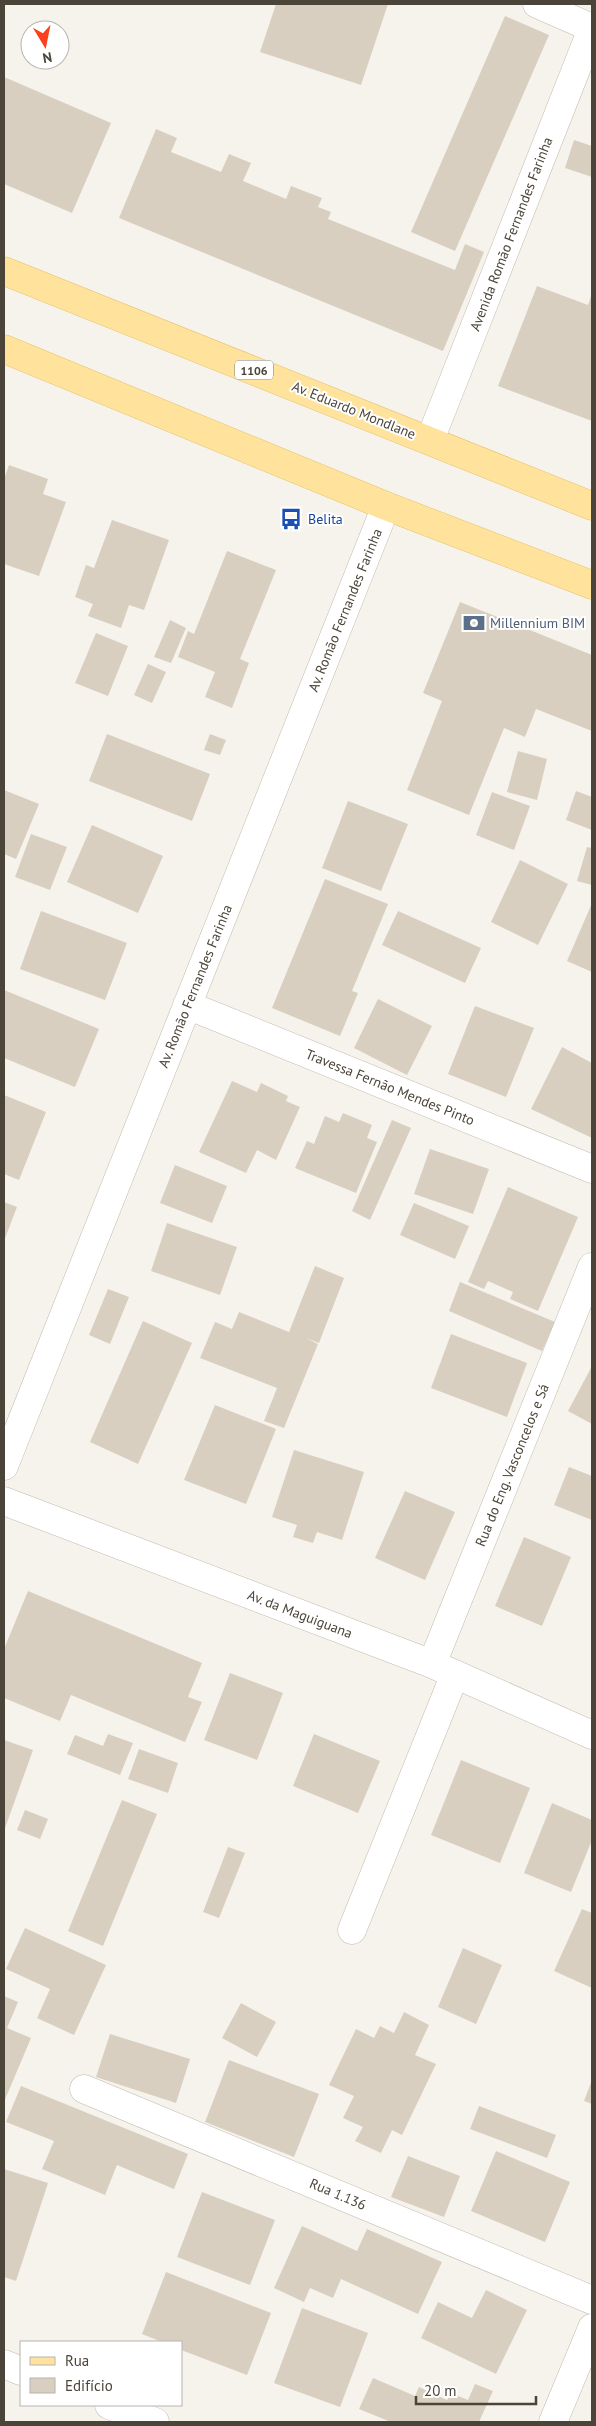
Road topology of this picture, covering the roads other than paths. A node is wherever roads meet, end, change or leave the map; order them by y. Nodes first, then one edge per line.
1 (537, 4) edge
2 (592, 29) edge
3 (4, 271) edge
4 (4, 349) edge
5 (430, 440) junction
6 (386, 506) junction
7 (592, 506) edge
8 (592, 585) edge
9 (187, 1005) junction
10 (592, 1169) edge
11 (592, 1267) edge
12 (4, 1466) edge
13 (4, 1502) edge
14 (444, 1669) junction
15 (592, 1735) edge
16 (352, 1930) dead end
17 (84, 2089) dead end
18 (592, 2300) edge
19 (592, 2328) edge
20 (4, 2364) edge
21 (20, 2371) edge
22 (112, 2406) edge
23 (155, 2422) edge
24 (553, 2422) edge

1 - 2 street
2 - 5 street, Avenida Romão Fernandes Farinha
3 - 5 main road, Av. Eduardo Mondlane / 1106
4 - 6 main road
5 - 7 main road, Av. Eduardo Mondlane / 1106
6 - 8 main road
6 - 9 street, Av. Romão Fernandes Farinha
9 - 10 street, Travessa Fernão Mendes Pinto
9 - 12 street, Av. Romão Fernandes Farinha
11 - 14 street, Rua do Eng. Vasconcelos e Sá
13 - 14 street, Av. da Maguiguana
14 - 15 street, Av. da Maguiguana
14 - 16 street, Rua do Eng. Vasconcelos e Sá
17 - 18 street, Rua 1.136
19 - 24 street
20 - 21 street
22 - 23 street

